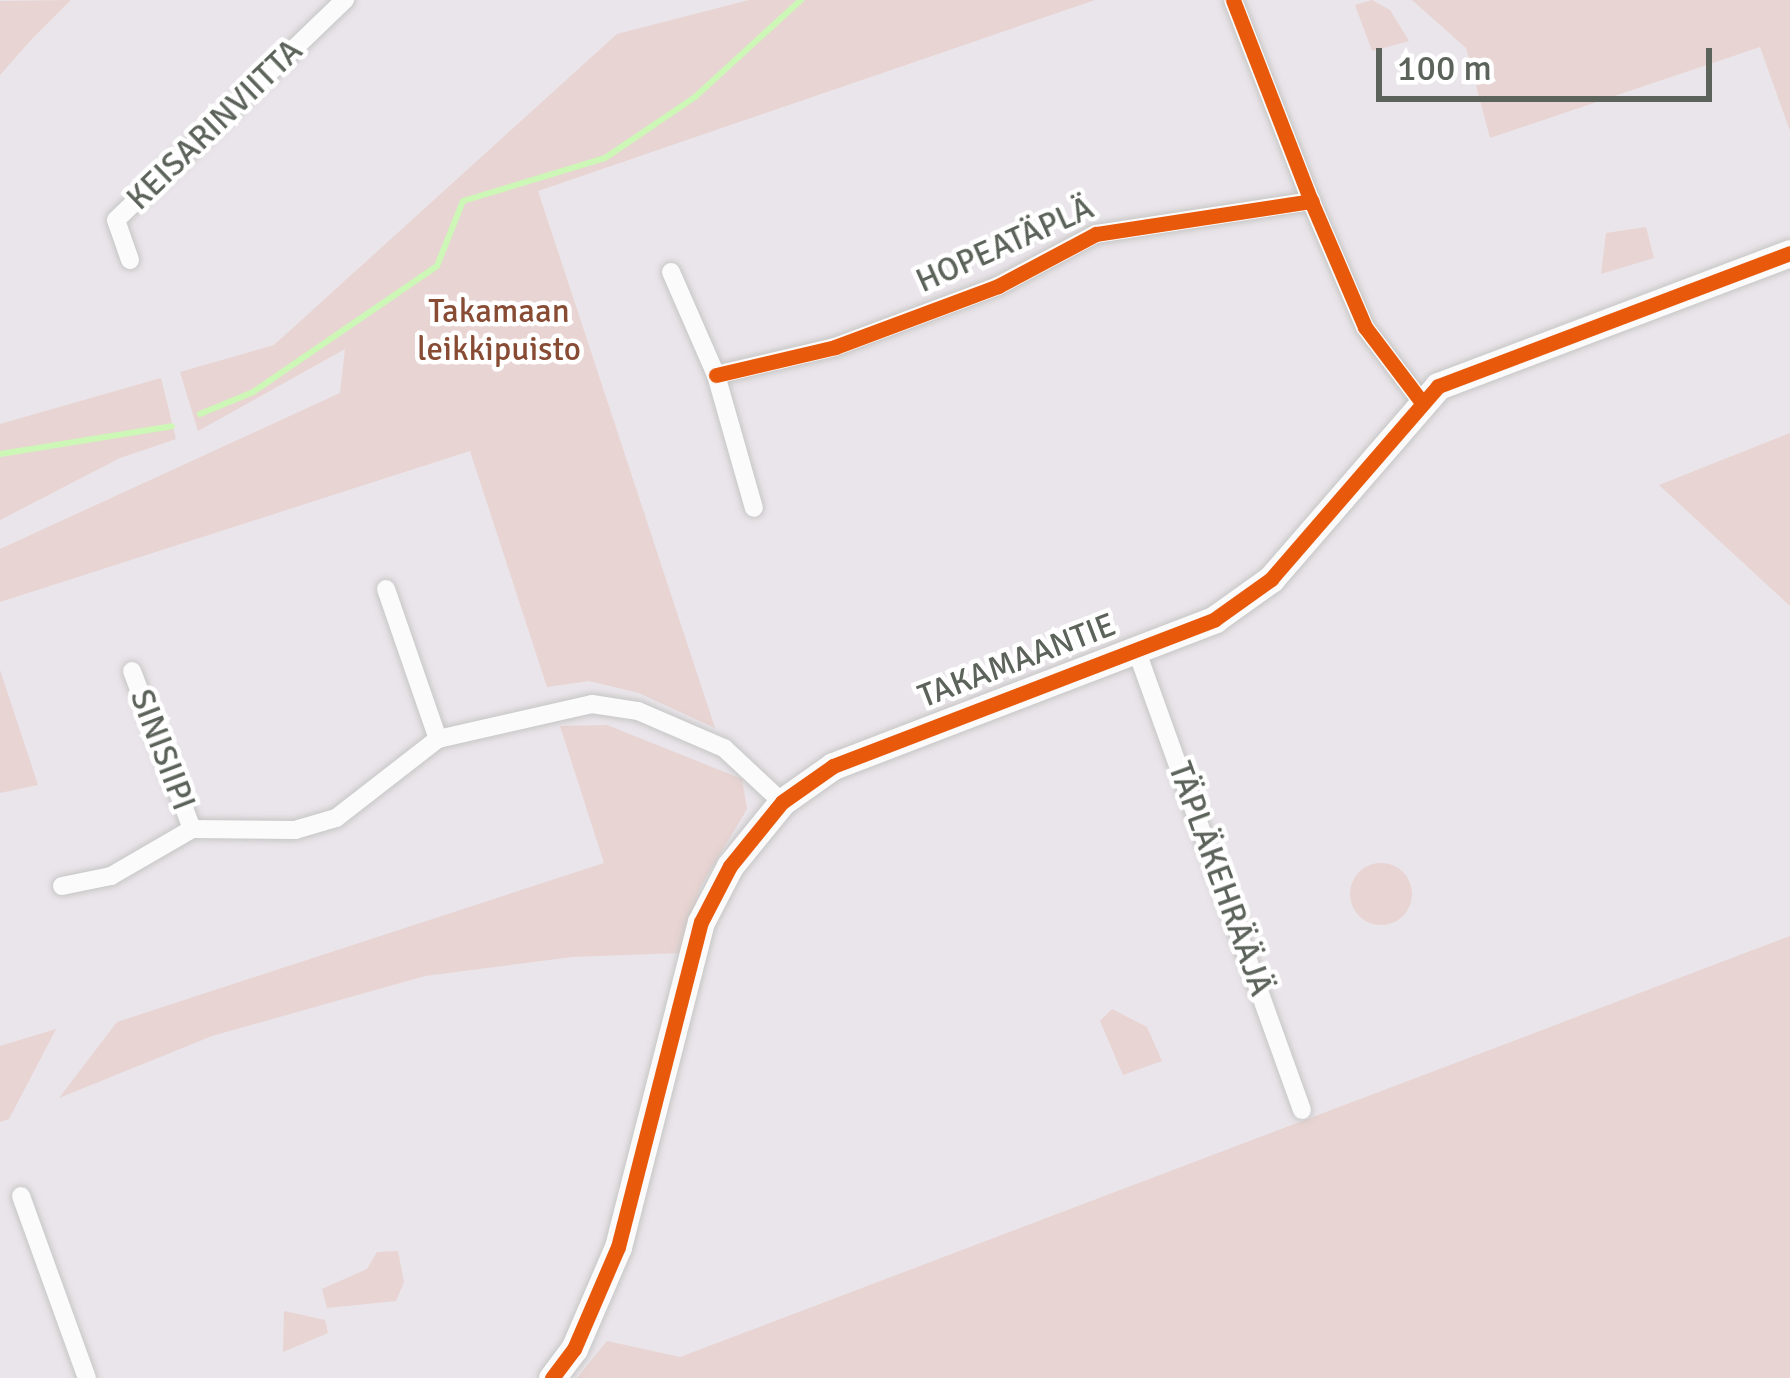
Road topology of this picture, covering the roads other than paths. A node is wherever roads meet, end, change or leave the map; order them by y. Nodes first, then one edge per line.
1 (345, 0) edge
2 (1233, 0) edge
3 (1311, 201) junction
4 (1790, 253) edge
5 (130, 260) dead end
6 (671, 272) dead end
7 (716, 375) junction
8 (1421, 401) junction
9 (754, 508) dead end
10 (386, 589) dead end
11 (1136, 649) junction
12 (132, 671) dead end
13 (438, 740) junction
14 (782, 802) junction
15 (192, 829) junction
16 (62, 886) dead end
17 (1302, 1110) dead end
18 (21, 1196) dead end
19 (88, 1378) edge
20 (552, 1378) edge

1 - 5 street, KEISARINVIITTA
2 - 3 street
3 - 7 street, HOPEATÄPLÄ
3 - 8 street
4 - 8 street, TAKAMAANTIE
6 - 7 street
7 - 9 street
8 - 11 street, TAKAMAANTIE
10 - 13 street
11 - 14 street, TAKAMAANTIE
11 - 17 street, TÄPLÄKEHRÄÄJÄ
12 - 15 street, SINISIIPI
13 - 14 street
13 - 15 street
14 - 20 street, TAKAMAANTIE
15 - 16 street
18 - 19 street

